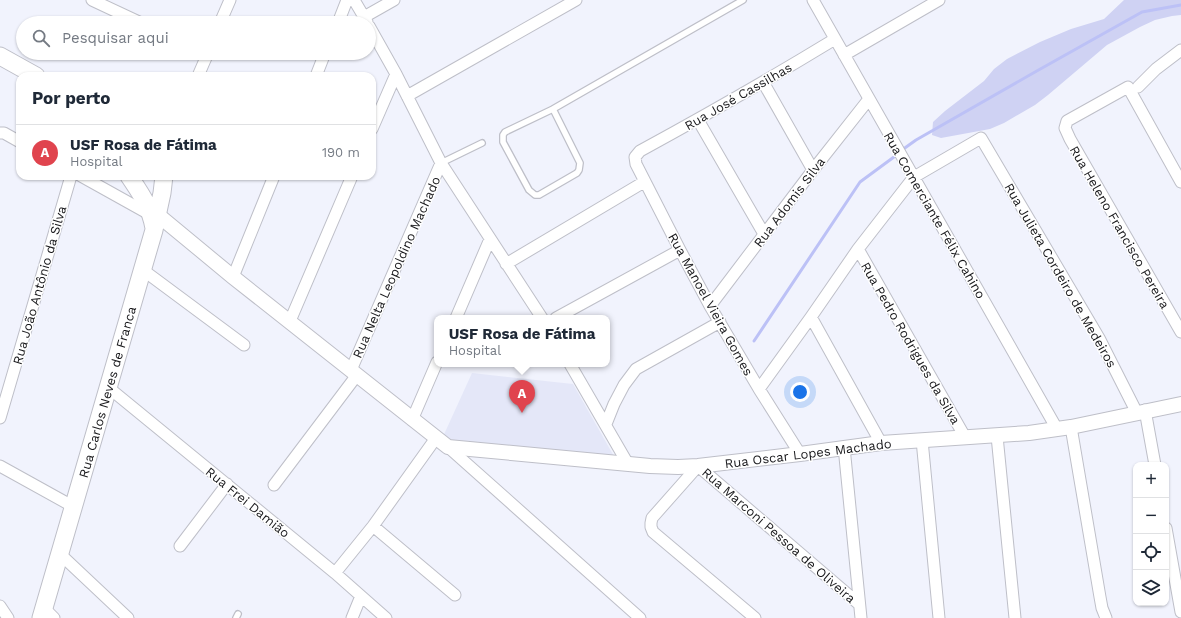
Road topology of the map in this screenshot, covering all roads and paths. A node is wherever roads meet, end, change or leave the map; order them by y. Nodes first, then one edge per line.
1 (92, 0) edge
2 (230, 0) edge
3 (347, 0) edge
4 (354, 0) edge
5 (394, 0) edge
6 (576, 0) edge
7 (743, 0) edge
8 (938, 0) edge
9 (815, 1) edge
10 (126, 16) edge
11 (223, 16) edge
12 (341, 16) edge
13 (363, 16) edge
14 (374, 16) edge
15 (376, 38) edge
16 (835, 38) junction
17 (1181, 50) edge
18 (844, 55) junction
19 (0, 56) edge
20 (204, 60) edge
21 (322, 60) edge
22 (0, 70) edge
23 (29, 72) edge
24 (200, 72) edge
25 (318, 72) edge
26 (396, 74) junction
27 (16, 78) edge
28 (763, 82) junction
29 (1133, 87) junction
30 (407, 96) junction
31 (869, 99) junction
32 (552, 109) junction
33 (376, 120) edge
34 (698, 120) junction
35 (2, 133) edge
36 (16, 140) edge
37 (482, 143) dead end
38 (640, 151) joint
39 (441, 163) junction
40 (813, 170) junction
41 (914, 177) junction
42 (70, 180) edge
43 (88, 180) edge
44 (132, 180) edge
45 (135, 180) edge
46 (153, 180) edge
47 (164, 180) edge
48 (272, 180) edge
49 (350, 180) edge
50 (644, 182) junction
51 (1181, 182) edge
52 (155, 220) junction
53 (764, 234) junction
54 (490, 240) junction
55 (858, 249) junction
56 (680, 250) junction
57 (506, 264) junction
58 (143, 270) junction
59 (233, 277) junction
60 (710, 306) junction
61 (457, 315) edge
62 (540, 315) edge
63 (561, 315) edge
64 (812, 317) junction
65 (290, 321) junction
66 (720, 322) junction
67 (1181, 332) edge
68 (244, 345) dead end
69 (435, 367) edge
70 (572, 367) edge
71 (354, 373) junction
72 (109, 388) junction
73 (759, 389) junction
74 (1181, 404) edge
75 (1141, 412) junction
76 (0, 418) edge
77 (412, 420) junction
78 (606, 424) junction
79 (1071, 427) junction
80 (1057, 429) junction
81 (997, 436) junction
82 (965, 437) junction
83 (436, 438) junction
84 (922, 440) junction
85 (881, 443) junction
86 (448, 447) junction
87 (844, 447) junction
88 (800, 454) junction
89 (1154, 462) edge
90 (628, 464) junction
91 (0, 466) edge
92 (698, 466) junction
93 (227, 484) junction
94 (274, 485) dead end
95 (74, 507) junction
96 (373, 526) junction
97 (1167, 534) edge
98 (180, 546) dead end
99 (60, 554) junction
100 (335, 573) junction
101 (455, 594) dead end
102 (361, 596) junction
103 (859, 604) junction
104 (0, 606) edge
105 (1181, 612) edge
106 (44, 616) edge
107 (8, 618) edge
108 (128, 618) edge
109 (352, 618) edge
110 (386, 618) edge
111 (640, 618) edge
112 (755, 618) edge
113 (860, 618) edge
114 (939, 618) edge
115 (1015, 618) edge
116 (1106, 618) edge

1 - 10 street
2 - 11 street
3 - 12 street
4 - 13 street
5 - 14 street
6 - 30 street
7 - 32 lane
8 - 18 street
9 - 16 street, Rua Comerciante Félix Cahino
15 - 26 street
16 - 18 street, Rua Comerciante Félix Cahino
16 - 28 street, Rua José Cassilhas
17 - 29 street
18 - 31 street, Rua Comerciante Félix Cahino
19 - 23 main road
20 - 24 street
21 - 25 street
22 - 27 main road
26 - 30 street
26 - 33 street
28 - 34 street, Rua José Cassilhas
28 - 40 street
29 - 51 street
29 - 67 street, Rua Heleno Francisco Pereira
30 - 39 street
31 - 40 street, Rua Adomis Silva
31 - 41 street, Rua Comerciante Félix Cahino
32 - 32 lane
34 - 38 street, Rua José Cassilhas
34 - 53 street
35 - 36 street
37 - 39 lane
38 - 50 street, Rua Manoel Vieira Gomes
39 - 54 street
39 - 71 street, Rua Nelta Leopoldino Machado
40 - 53 street, Rua Adomis Silva
41 - 55 street
41 - 75 street, Rua Julieta Cordeiro de Medeiros
41 - 80 street, Rua Comerciante Félix Cahino
42 - 76 street, Rua João Antônio da Silva
43 - 52 street
44 - 52 main road
45 - 46 main road
47 - 52 main road, Rua Carlos Neves de Franca
48 - 59 street
49 - 65 street
50 - 56 street, Rua Manoel Vieira Gomes
50 - 57 street
52 - 58 main road, Rua Carlos Neves de Franca
52 - 59 street
53 - 60 street, Rua Adomis Silva
54 - 57 street
54 - 61 street
55 - 64 street
55 - 82 street, Rua Pedro Rodrigues da Silva
56 - 60 street, Rua Manoel Vieira Gomes
56 - 63 street
57 - 62 street
58 - 68 street
58 - 72 main road, Rua Carlos Neves de Franca
59 - 65 street
60 - 66 street, Rua Manoel Vieira Gomes
64 - 73 street
64 - 85 street
65 - 71 street
66 - 73 street, Rua Manoel Vieira Gomes
66 - 78 street
69 - 77 street
70 - 78 street
71 - 77 street
71 - 94 street, Rua Nelta Leopoldino Machado
72 - 93 street, Rua Frei Damião
72 - 95 main road, Rua Carlos Neves de Franca
73 - 88 street, Rua Manoel Vieira Gomes
74 - 75 street, Rua Oscar Lopes Machado
75 - 79 street, Rua Oscar Lopes Machado
75 - 89 street, Rua Julieta Cordeiro de Medeiros
77 - 83 street
78 - 90 street
79 - 80 street, Rua Oscar Lopes Machado
79 - 116 street
80 - 81 street, Rua Oscar Lopes Machado
81 - 82 street, Rua Oscar Lopes Machado
81 - 115 street
82 - 84 street, Rua Oscar Lopes Machado
83 - 86 street
83 - 96 street
84 - 85 street, Rua Oscar Lopes Machado
84 - 114 street
85 - 87 street, Rua Oscar Lopes Machado
86 - 90 street, Rua Oscar Lopes Machado
86 - 111 street
87 - 88 street, Rua Oscar Lopes Machado
87 - 103 street
88 - 92 street, Rua Oscar Lopes Machado
90 - 92 street, Rua Oscar Lopes Machado
91 - 95 street
92 - 103 street, Rua Marconi Pessoa de Oliveira
92 - 112 street
93 - 98 street
93 - 100 street, Rua Frei Damião
95 - 99 main road, Rua Carlos Neves de Franca
96 - 100 street
96 - 101 street
97 - 105 street
99 - 106 main road, Rua Carlos Neves de Franca
99 - 108 street
100 - 102 street, Rua Frei Damião
102 - 109 street
102 - 110 street, Rua Frei Damião
103 - 113 street
104 - 107 street

